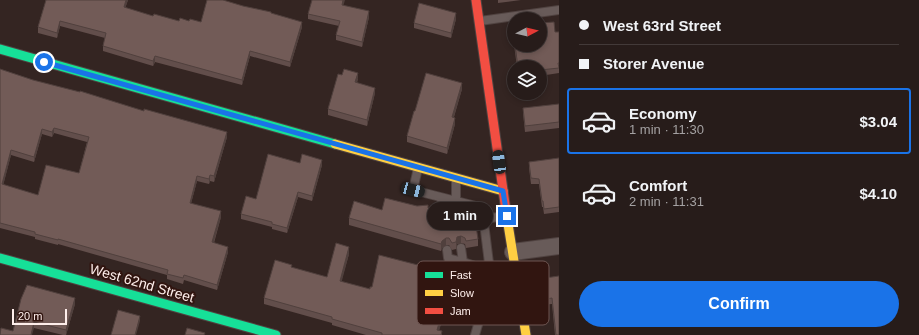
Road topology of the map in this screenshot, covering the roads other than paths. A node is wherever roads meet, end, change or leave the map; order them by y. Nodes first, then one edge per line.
1 (476, 0) edge
2 (559, 10) edge
3 (479, 21) junction
4 (0, 49) edge
5 (418, 167) junction
6 (456, 178) junction
7 (503, 191) junction
8 (441, 198) junction
9 (456, 201) junction
10 (507, 216) junction
11 (483, 219) junction
12 (458, 221) edge
13 (444, 223) edge
14 (559, 246) edge
15 (461, 248) dead end
16 (447, 250) dead end
17 (513, 252) junction
18 (0, 258) edge
19 (459, 261) edge
20 (463, 261) edge
21 (489, 261) edge
22 (514, 261) edge
23 (478, 325) edge
24 (524, 325) edge
25 (276, 335) edge
26 (475, 335) edge
27 (526, 335) edge

1 - 3 street
2 - 3 lane
3 - 7 street
4 - 5 street
5 - 6 street
5 - 8 lane
6 - 7 street
6 - 9 lane
7 - 10 street
8 - 9 lane
8 - 13 lane
9 - 11 lane
9 - 12 lane
10 - 11 lane
10 - 17 street
11 - 21 lane
14 - 17 street
15 - 20 lane
16 - 19 lane
17 - 22 street
18 - 25 street, West 62nd Street
23 - 26 lane
24 - 27 street

